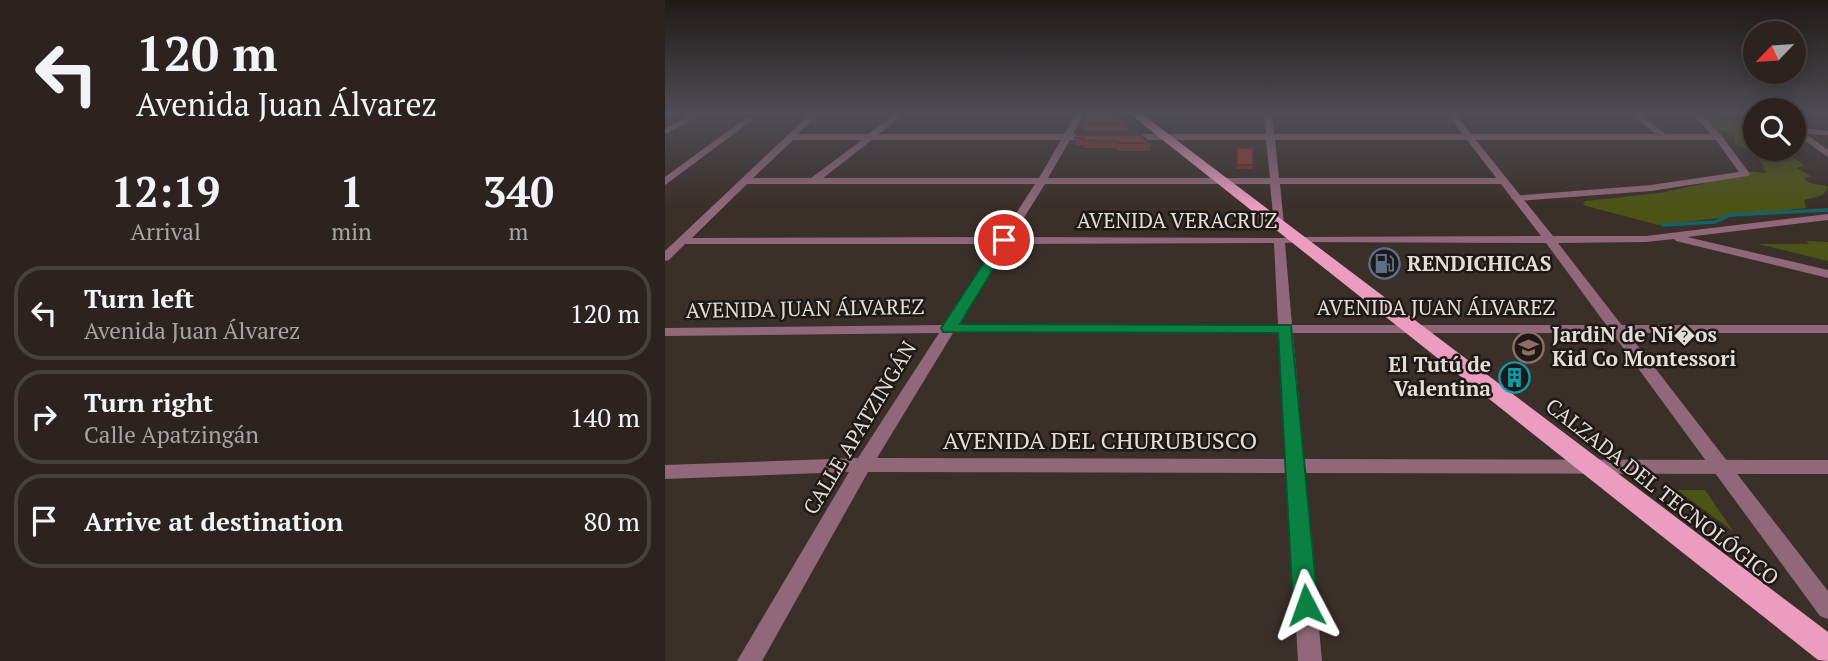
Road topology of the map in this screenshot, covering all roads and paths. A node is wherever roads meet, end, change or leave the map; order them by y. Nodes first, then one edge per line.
1 (715, 145) edge
2 (784, 145) edge
3 (860, 145) edge
4 (1063, 145) edge
5 (1174, 145) edge
6 (1272, 145) edge
7 (1475, 145) edge
8 (1724, 145) edge
9 (1274, 180) junction
10 (747, 181) junction
11 (813, 181) junction
12 (1042, 181) junction
13 (1221, 181) junction
14 (1503, 181) junction
15 (665, 182) edge
16 (1517, 198) junction
17 (1828, 217) edge
18 (1285, 235) junction
19 (1671, 237) junction
20 (1004, 240) junction
21 (1551, 240) junction
22 (683, 241) junction
23 (665, 257) edge
24 (1828, 274) edge
25 (949, 328) junction
26 (1285, 329) junction
27 (1413, 329) junction
28 (1616, 329) junction
29 (1828, 329) edge
30 (665, 332) edge
31 (863, 465) junction
32 (1296, 466) junction
33 (1591, 467) junction
34 (1723, 467) junction
35 (1828, 467) edge
36 (665, 472) edge
37 (1828, 608) edge
38 (1828, 650) edge
39 (748, 661) edge
40 (1310, 661) edge

1 - 15 street
2 - 10 street
3 - 11 street
4 - 12 street, CALLE APATZINGÁN
5 - 13 main road, CALZADA DEL TECNOLÓGICO
6 - 9 street
7 - 14 street
8 - 16 street
9 - 13 street
9 - 14 street
9 - 18 street
10 - 11 street
10 - 22 street
11 - 12 street
12 - 13 street
12 - 20 street, CALLE APATZINGÁN
13 - 18 main road, CALZADA DEL TECNOLÓGICO
14 - 16 street
16 - 21 street
17 - 19 street
18 - 20 street, AVENIDA VERACRUZ
18 - 21 street, AVENIDA VERACRUZ
18 - 26 street
18 - 27 main road, CALZADA DEL TECNOLÓGICO
19 - 21 street, AVENIDA VERACRUZ
19 - 24 street
20 - 22 street, AVENIDA VERACRUZ
20 - 25 street, CALLE APATZINGÁN
21 - 28 street
22 - 23 street
25 - 26 street, AVENIDA JUAN ÁLVAREZ
25 - 30 street, AVENIDA JUAN ÁLVAREZ
25 - 31 street, CALLE APATZINGÁN
26 - 27 street, AVENIDA JUAN ÁLVAREZ
26 - 32 street
27 - 28 street, AVENIDA JUAN ÁLVAREZ
27 - 33 main road, CALZADA DEL TECNOLÓGICO
28 - 29 street, AVENIDA JUAN ÁLVAREZ
28 - 34 street
31 - 32 street, AVENIDA DEL CHURUBUSCO
31 - 36 street, AVENIDA DEL CHURUBUSCO
31 - 39 street, CALLE APATZINGÁN
32 - 33 street, AVENIDA DEL CHURUBUSCO
32 - 40 street
33 - 34 street, AVENIDA DEL CHURUBUSCO
33 - 38 main road, CALZADA DEL TECNOLÓGICO
34 - 35 street, AVENIDA DEL CHURUBUSCO
34 - 37 street

